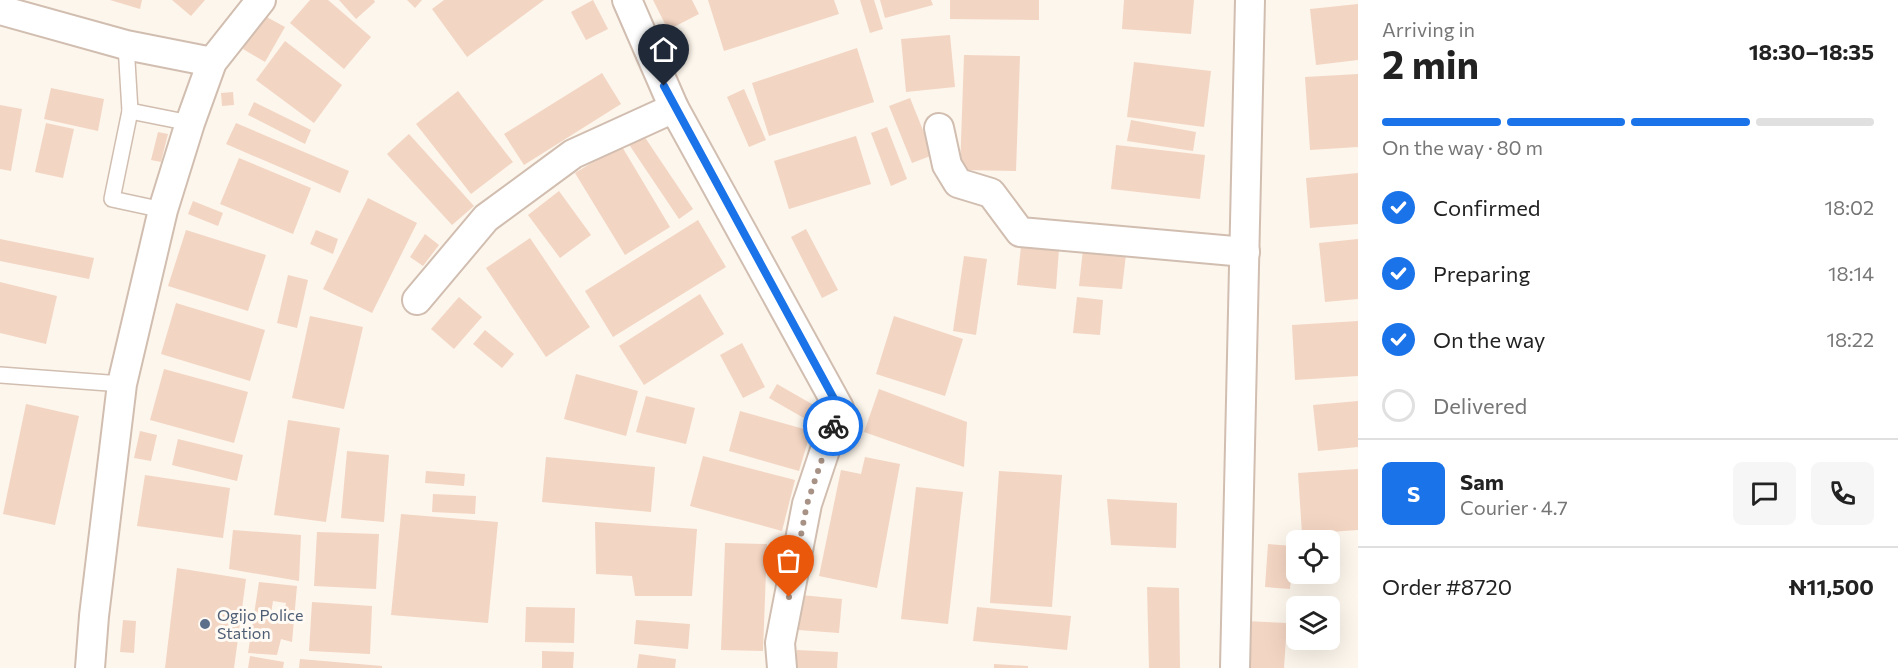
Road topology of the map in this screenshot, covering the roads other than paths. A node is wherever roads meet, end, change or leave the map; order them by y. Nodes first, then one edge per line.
1 (261, 0) edge
2 (627, 0) edge
3 (1250, 0) edge
4 (0, 10) edge
5 (126, 45) junction
6 (212, 62) junction
7 (674, 108) junction
8 (130, 111) junction
9 (190, 123) junction
10 (939, 128) dead end
11 (164, 210) junction
12 (1245, 252) junction
13 (417, 300) dead end
14 (0, 375) edge
15 (122, 384) junction
16 (90, 668) edge
17 (782, 668) edge
18 (1235, 668) edge

1 - 6 street
2 - 7 street
3 - 12 street
4 - 5 street
5 - 6 street
5 - 8 lane
6 - 9 street
7 - 13 street
7 - 17 street
8 - 9 lane
8 - 11 lane
9 - 11 street
10 - 12 street
11 - 15 street
12 - 18 street
14 - 15 lane
15 - 16 street

